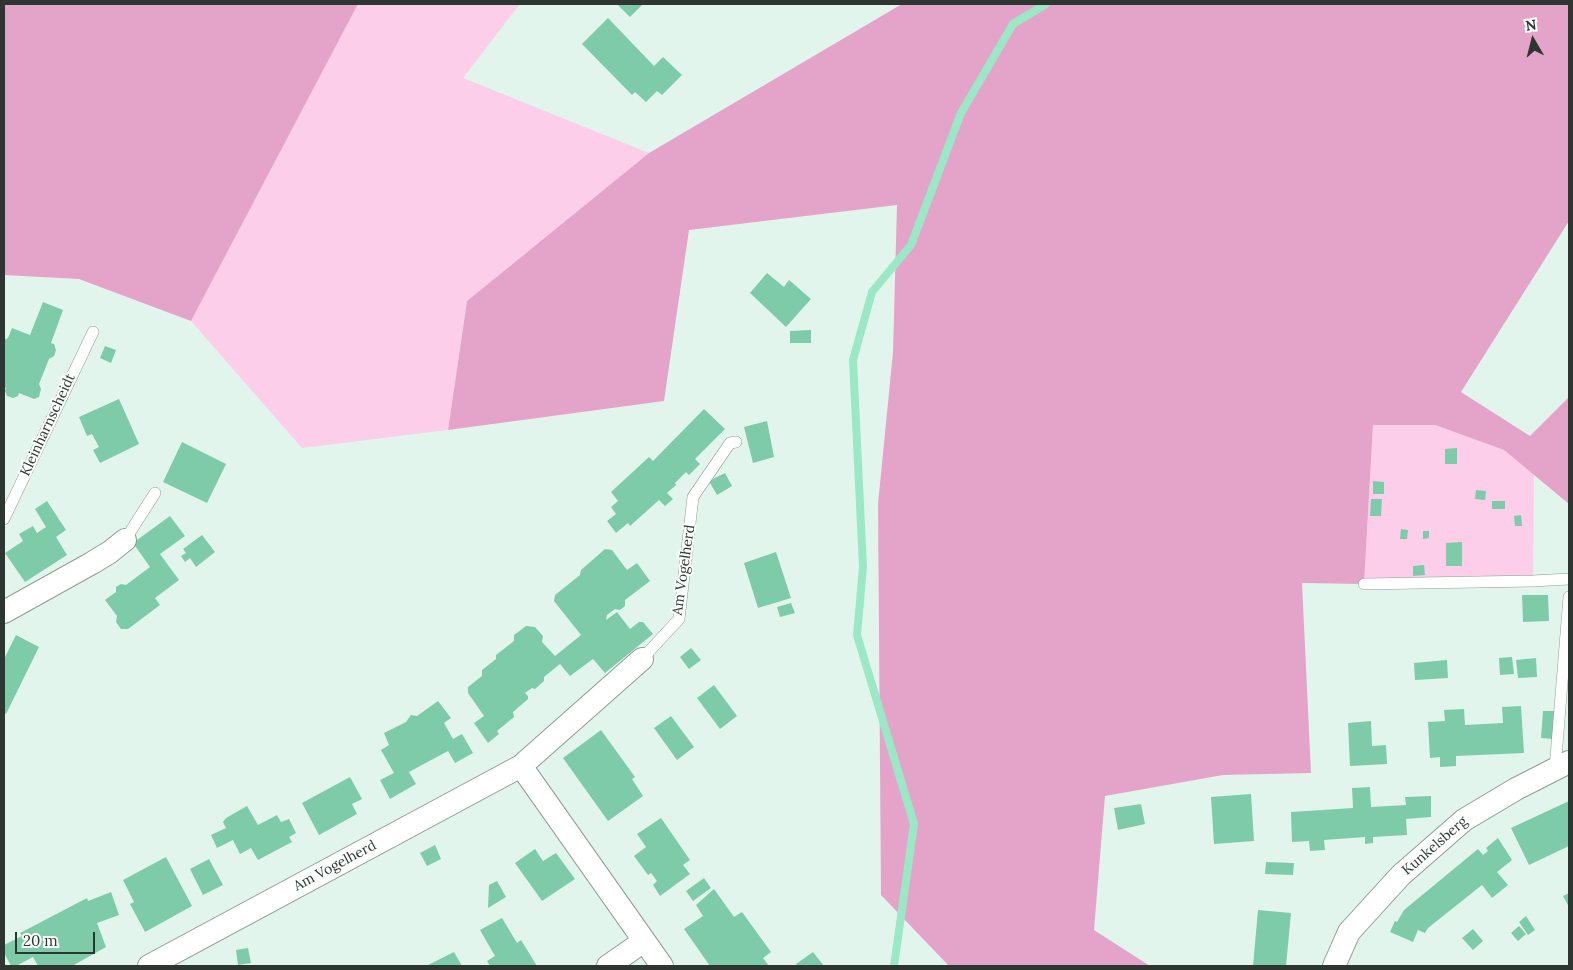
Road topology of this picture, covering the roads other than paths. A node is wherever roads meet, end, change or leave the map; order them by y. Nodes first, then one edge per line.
1 (93, 332) dead end
2 (736, 442) dead end
3 (155, 493) dead end
4 (4, 519) edge
5 (125, 540) joint
6 (1569, 579) edge
7 (1364, 584) dead end
8 (1569, 597) edge
9 (4, 612) edge
10 (642, 659) joint
11 (1562, 765) edge
12 (521, 766) junction
13 (644, 940) junction
14 (149, 966) edge
15 (608, 966) edge
16 (662, 966) edge
17 (1334, 966) edge

1 - 4 lane, Kleinharnscheidt
2 - 10 lane, Am Vogelherd
3 - 5 lane
5 - 9 street
6 - 7 lane
8 - 11 lane
10 - 12 street, Am Vogelherd
11 - 17 street, Kunkelsberg
12 - 13 street
12 - 14 street, Am Vogelherd
13 - 15 street
13 - 16 street

